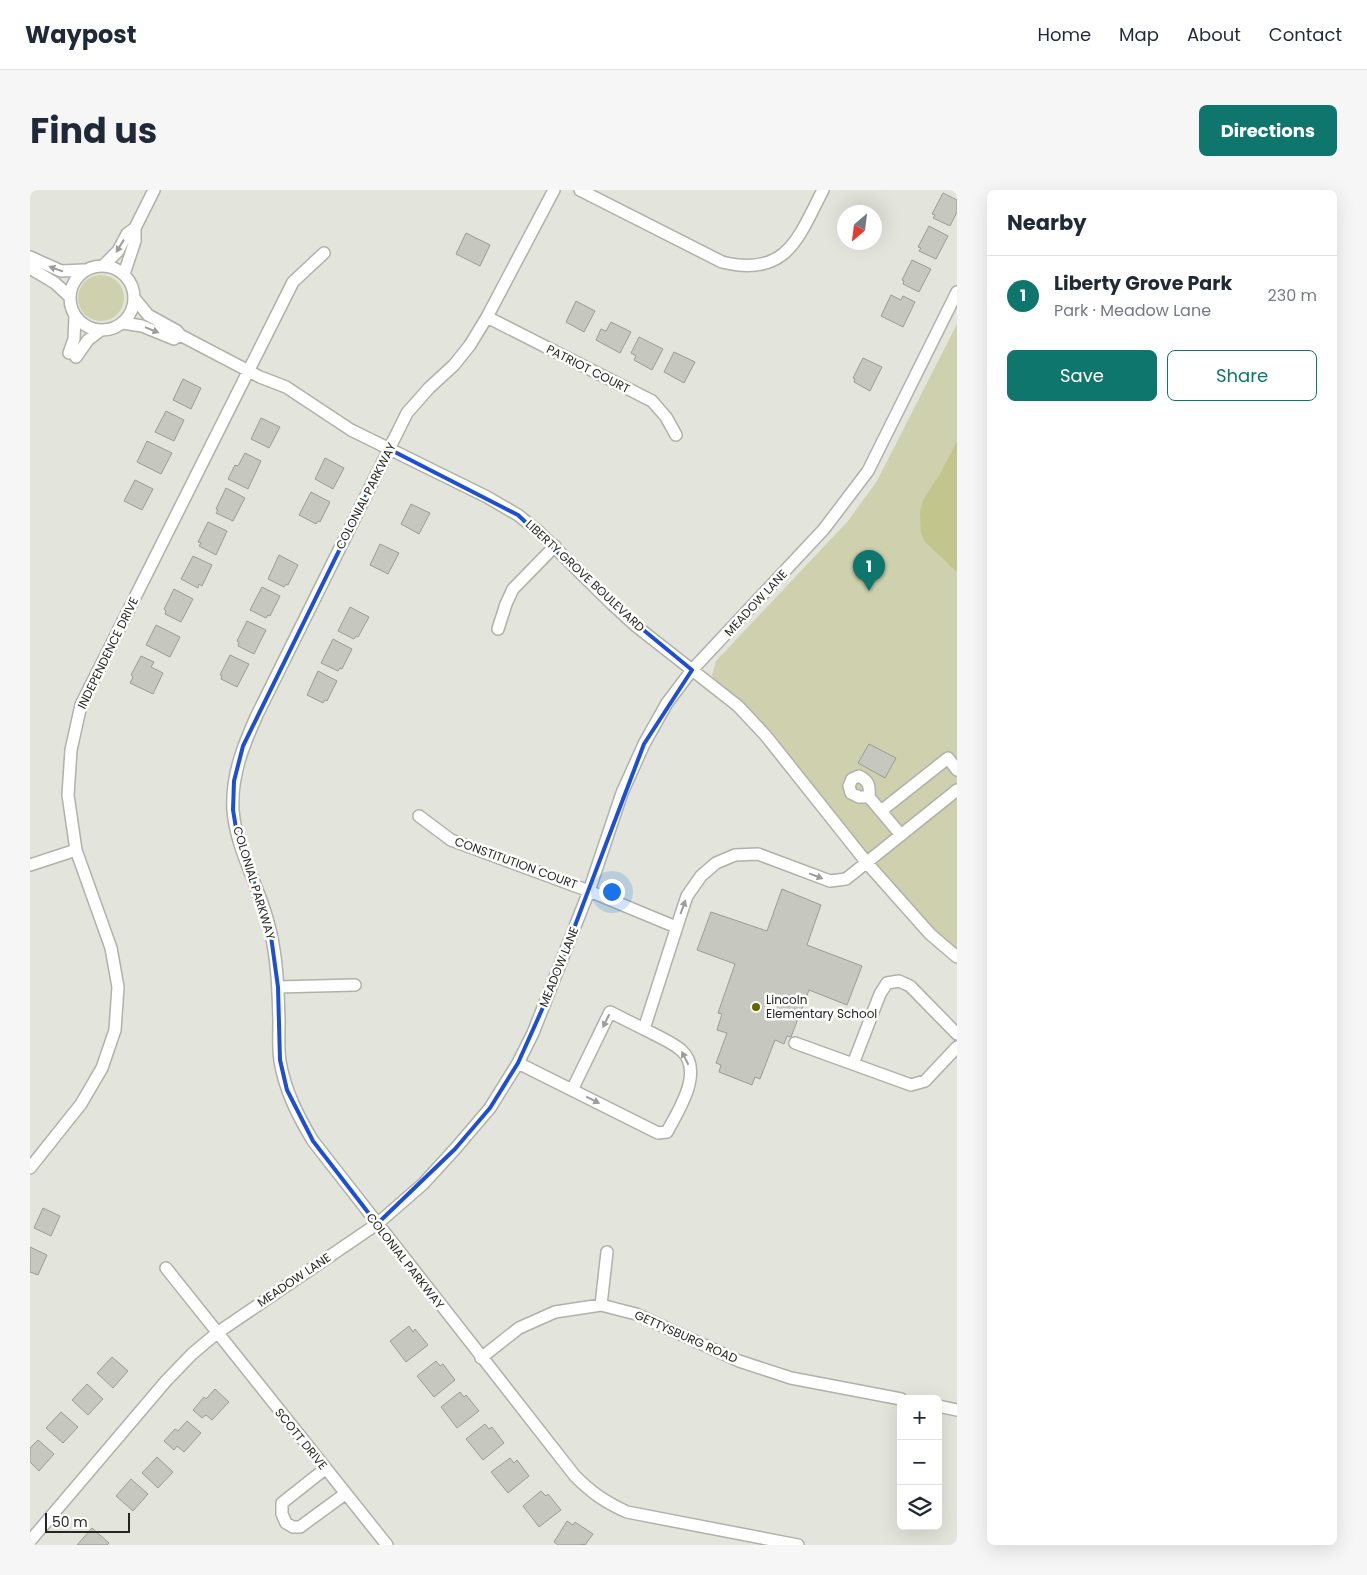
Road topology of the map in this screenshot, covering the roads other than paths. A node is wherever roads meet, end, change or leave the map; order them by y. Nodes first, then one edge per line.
1 (154, 190) edge
2 (554, 190) edge
3 (580, 190) edge
4 (823, 190) edge
5 (135, 228) junction
6 (324, 253) dead end
7 (30, 257) edge
8 (104, 265) junction
9 (30, 268) edge
10 (84, 270) junction
11 (124, 274) junction
12 (957, 292) edge
13 (69, 296) junction
14 (135, 299) junction
15 (75, 316) junction
16 (488, 317) junction
17 (123, 323) junction
18 (102, 330) junction
19 (180, 335) junction
20 (248, 371) junction
21 (676, 435) dead end
22 (389, 449) junction
23 (555, 546) junction
24 (498, 628) dead end
25 (692, 670) junction
26 (957, 770) edge
27 (957, 790) edge
28 (869, 797) dead end
29 (882, 811) junction
30 (419, 816) dead end
31 (901, 835) junction
32 (76, 850) junction
33 (867, 863) junction
34 (30, 865) edge
35 (589, 890) junction
36 (676, 927) junction
37 (957, 957) edge
38 (355, 985) dead end
39 (278, 988) junction
40 (644, 1029) junction
41 (957, 1034) edge
42 (795, 1044) dead end
43 (957, 1047) edge
44 (518, 1062) junction
45 (853, 1064) junction
46 (572, 1090) junction
47 (30, 1168) edge
48 (377, 1224) junction
49 (607, 1252) dead end
50 (166, 1268) dead end
51 (601, 1305) junction
52 (216, 1333) junction
53 (481, 1358) junction
54 (897, 1398) edge
55 (942, 1407) edge
56 (957, 1410) edge
57 (325, 1469) junction
58 (345, 1494) junction
59 (30, 1541) edge
60 (387, 1545) edge
61 (798, 1545) edge

1 - 5 street
2 - 16 street, COLONIAL PARKWAY
3 - 4 street
5 -> 8 street
5 - 11 street
6 - 20 street, INDEPENDENCE DRIVE
10 -> 7 street
8 - 10 street
8 - 11 street
9 - 13 street
10 - 13 street
11 - 14 street
12 - 25 street, MEADOW LANE
13 - 15 street
14 - 17 street
14 - 19 street, LIBERTY GROVE BOULEVARD
15 - 18 street
15 - 18 street
16 - 21 street, PATRIOT COURT
16 - 22 street, COLONIAL PARKWAY
17 - 18 street
17 -> 19 street, LIBERTY GROVE BOULEVARD
19 - 20 street, LIBERTY GROVE BOULEVARD
20 - 22 street, LIBERTY GROVE BOULEVARD
20 - 32 street, INDEPENDENCE DRIVE
22 - 23 street, LIBERTY GROVE BOULEVARD
22 - 39 street, COLONIAL PARKWAY
23 - 24 street
23 - 25 street, LIBERTY GROVE BOULEVARD
25 - 33 street, LIBERTY GROVE BOULEVARD
25 - 35 street, MEADOW LANE
26 - 29 street
27 - 31 street
28 - 29 street
29 - 31 street
30 - 35 street, CONSTITUTION COURT
31 - 33 street
32 - 34 street
32 - 47 street, INDEPENDENCE DRIVE
36 -> 33 street
33 - 37 street, LIBERTY GROVE BOULEVARD
35 - 36 street, CONSTITUTION COURT
35 - 44 street, MEADOW LANE
36 - 40 street
38 - 39 street
39 - 48 street, COLONIAL PARKWAY
40 -> 46 street
46 -> 40 street
41 - 45 street
42 - 45 street
43 - 45 street
44 - 46 street
44 - 48 street, MEADOW LANE
48 - 52 street, MEADOW LANE
48 - 53 street, COLONIAL PARKWAY
49 - 51 street
50 - 52 street, SCOTT DRIVE
51 - 53 street, GETTYSBURG ROAD
51 - 54 street, GETTYSBURG ROAD
52 - 57 street, SCOTT DRIVE
52 - 59 street, MEADOW LANE
53 - 61 street, COLONIAL PARKWAY
55 - 56 street
57 - 58 street, SCOTT DRIVE
57 - 58 street
58 - 60 street, SCOTT DRIVE

